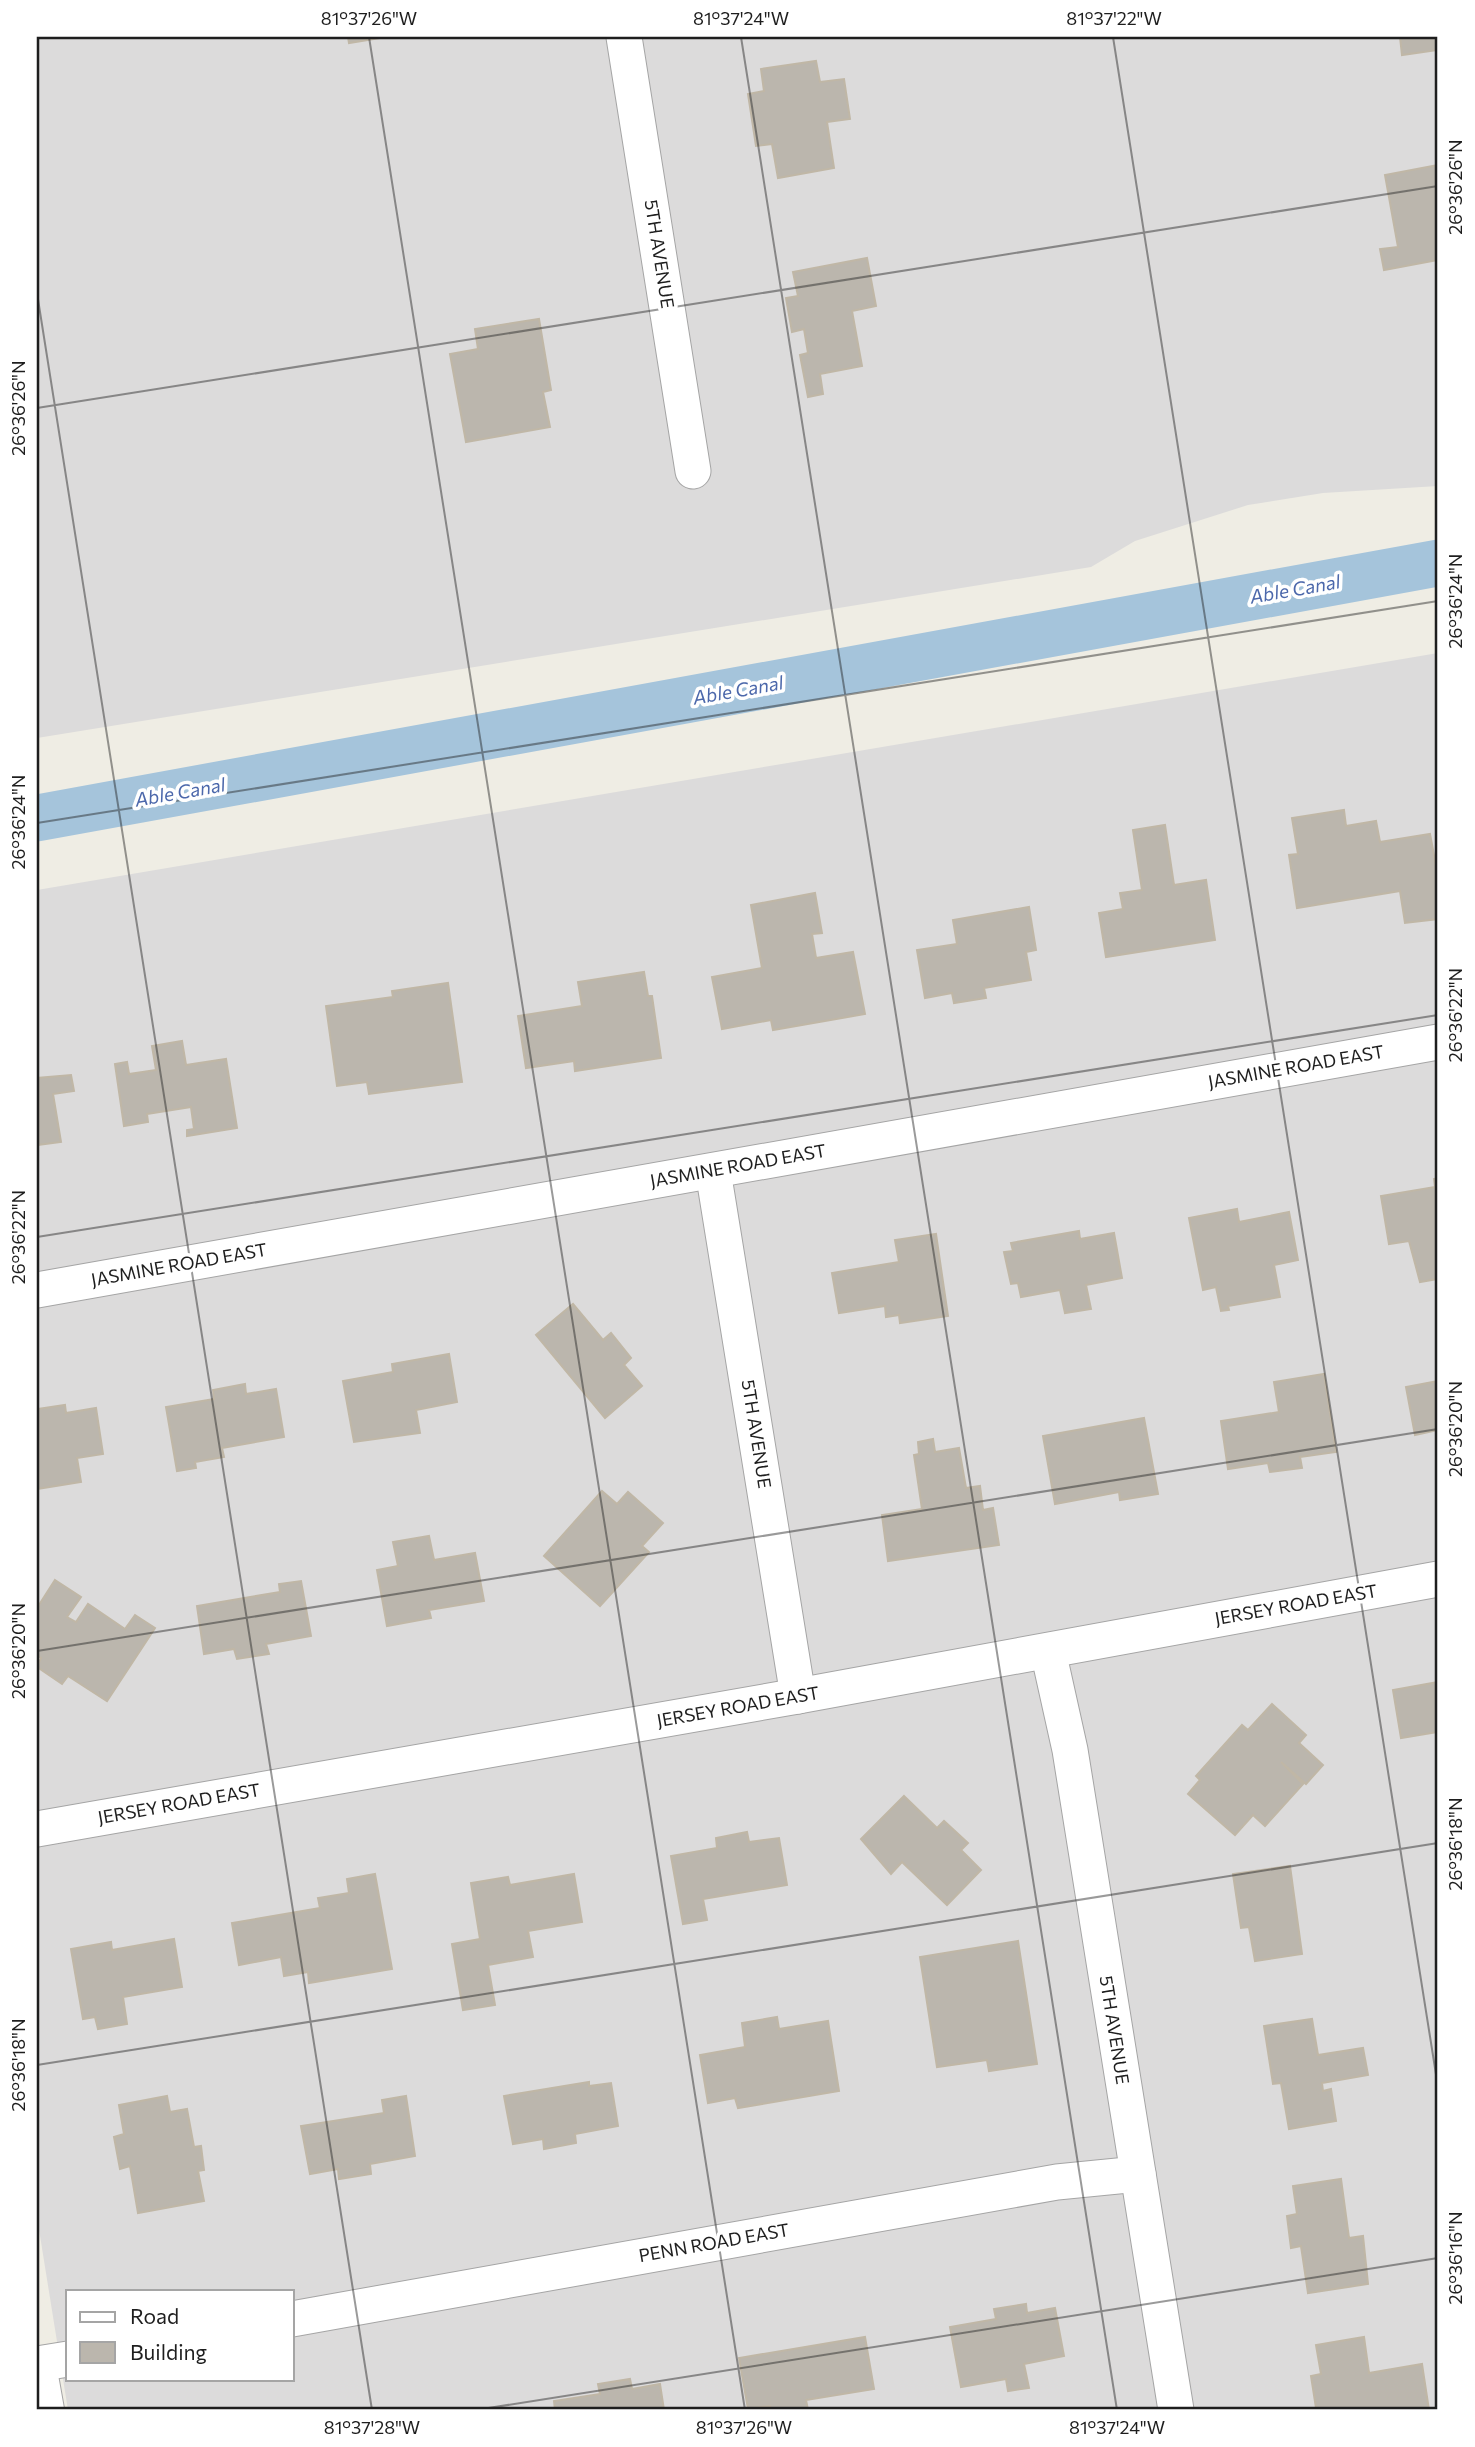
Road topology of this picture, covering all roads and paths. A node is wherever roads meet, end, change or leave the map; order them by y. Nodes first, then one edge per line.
1 (624, 37) edge
2 (694, 471) dead end
3 (1438, 1042) edge
4 (713, 1171) junction
5 (37, 1290) edge
6 (1438, 1579) edge
7 (1048, 1651) junction
8 (798, 1696) junction
9 (37, 1829) edge
10 (1138, 2175) junction
11 (294, 2319) edge
12 (66, 2359) edge
13 (37, 2365) edge
14 (45, 2410) edge
15 (1176, 2410) edge

1 - 2 street, 5TH AVENUE
3 - 4 street, JASMINE ROAD EAST
4 - 5 street, JASMINE ROAD EAST
4 - 8 street, 5TH AVENUE
6 - 7 street, JERSEY ROAD EAST
7 - 8 street, JERSEY ROAD EAST
7 - 10 street, 5TH AVENUE
8 - 9 street, JERSEY ROAD EAST
10 - 11 street, PENN ROAD EAST
10 - 15 street, 5TH AVENUE
12 - 13 street
13 - 14 street

